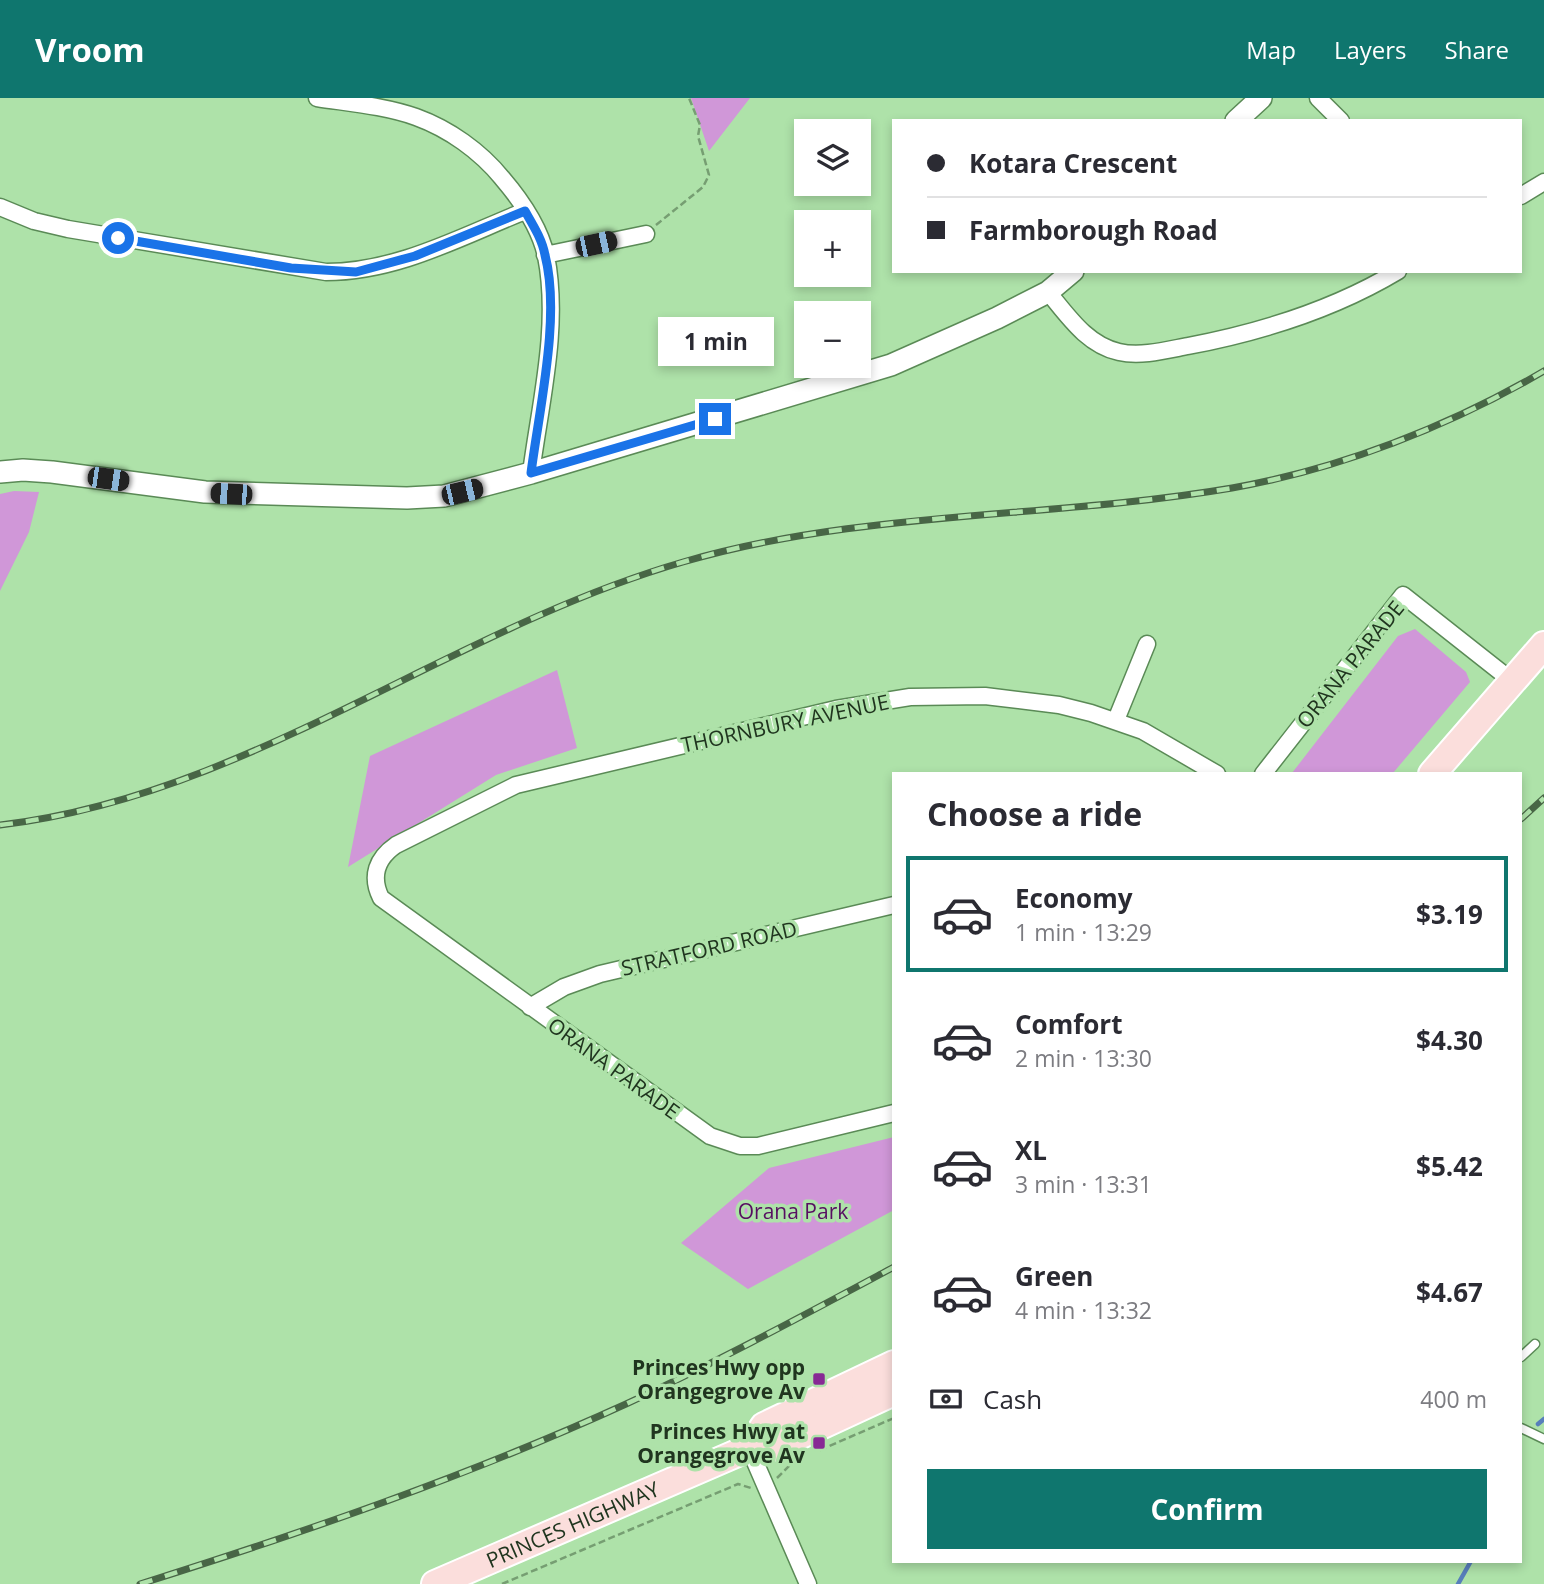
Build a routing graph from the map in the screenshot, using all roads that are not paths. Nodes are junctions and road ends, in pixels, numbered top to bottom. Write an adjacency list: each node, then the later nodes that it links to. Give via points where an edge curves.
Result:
1 (317, 98): 9 (street, via 391,110 436,126 481,154)
2 (1261, 98): 4 (street)
3 (1318, 98): 5 (street)
4 (1238, 119)
5 (1339, 119)
6 (1544, 181): 7 (street)
7 (1522, 195)
8 (0, 207): 9 (street, via 68,229 326,272 388,265)
9 (525, 211): 11 (street)
10 (646, 234): 11 (street)
11 (545, 255): 16 (street, via 548,337)
12 (1071, 273): 14 (street)
13 (1394, 273): 14 (street, via 1295,320 1235,337 1139,354 1120,352 1087,337)
14 (1048, 292): 16 (street, via 891,365)
15 (0, 472): 16 (street, via 52,472 205,492 407,498 444,496)
16 (531, 473)
17 (1147, 644): 20 (street)
18 (1544, 645): 19 (main road)
19 (1511, 681): 22 (street, ORANA PARADE, via 1403,595); 23 (main road)
20 (1116, 719): 21 (street, THORNBURY AVENUE); 24 (street, THORNBURY AVENUE, via 1059,705 985,696 910,697 836,709 516,785 396,845 380,860)
21 (1214, 772)
22 (1265, 772)
23 (1434, 772)
24 (375, 879): 26 (street, ORANA PARADE, via 382,898)
25 (892, 905): 26 (street, STRATFORD ROAD, via 600,974 564,987)
26 (530, 1007): 27 (street, ORANA PARADE, via 697,1129 724,1142 758,1146)
27 (892, 1113)
28 (1535, 1344): 29 (lane)
29 (1522, 1356)
30 (892, 1365): 34 (main road, PRINCES HIGHWAY, via 764,1426)
31 (892, 1393): 34 (main road, PRINCES HIGHWAY, via 773,1448)
32 (1522, 1428): 33 (lane)
33 (1544, 1439)
34 (749, 1448): 35 (main road, PRINCES HIGHWAY); 36 (street)
35 (435, 1584)
36 (808, 1584)

